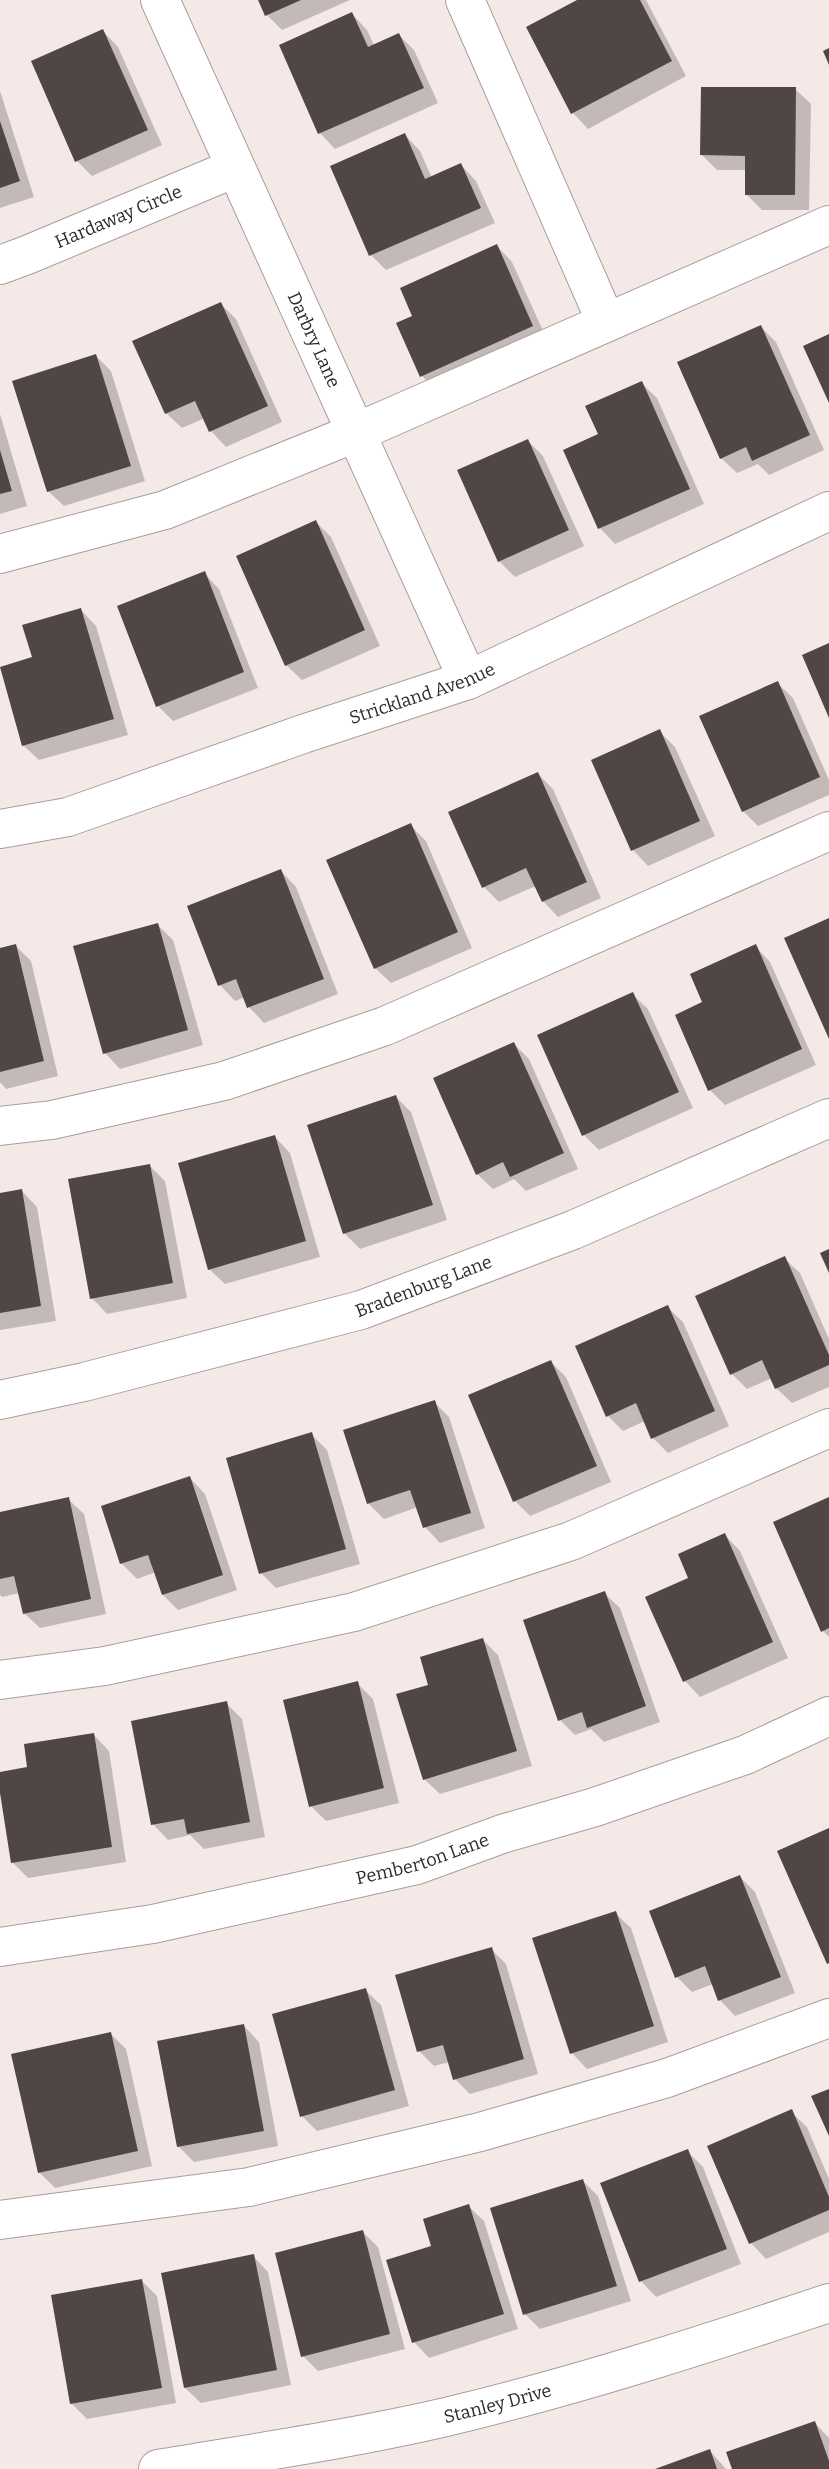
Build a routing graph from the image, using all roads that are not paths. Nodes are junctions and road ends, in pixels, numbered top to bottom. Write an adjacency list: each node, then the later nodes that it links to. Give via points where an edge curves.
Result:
1 (160, 0): 3 (street, Darbry Lane)
2 (464, 0): 6 (street)
3 (234, 168): 5 (street, Hardaway Circle); 7 (street, Darbry Lane)
4 (829, 225): 6 (street)
5 (0, 264)
6 (607, 322): 7 (street)
7 (355, 433): 9 (street, via 165,510); 10 (street, Darbry Lane)
8 (829, 511): 10 (street, Strickland Avenue)
9 (0, 554)
10 (468, 680): 11 (street, Strickland Avenue, via 68,817)
11 (0, 829)
12 (829, 831): 14 (street, via 385,1026 224,1081 52,1120)
13 (829, 1118): 15 (street, Bradenburg Lane, via 573,1230 361,1310)
14 (0, 1126)
15 (0, 1400)
16 (829, 1428): 17 (street, via 571,1541 354,1612 105,1666)
17 (0, 1680)
18 (829, 1716): 19 (street, Pemberton Lane, via 745,1755 417,1865 153,1924)
19 (0, 1947)
20 (829, 2018): 21 (street, via 667,2078 480,2132 249,2187)
21 (0, 2220)
22 (829, 2303): 23 (street, Stanley Drive, via 656,2360 446,2417)
23 (158, 2469)

